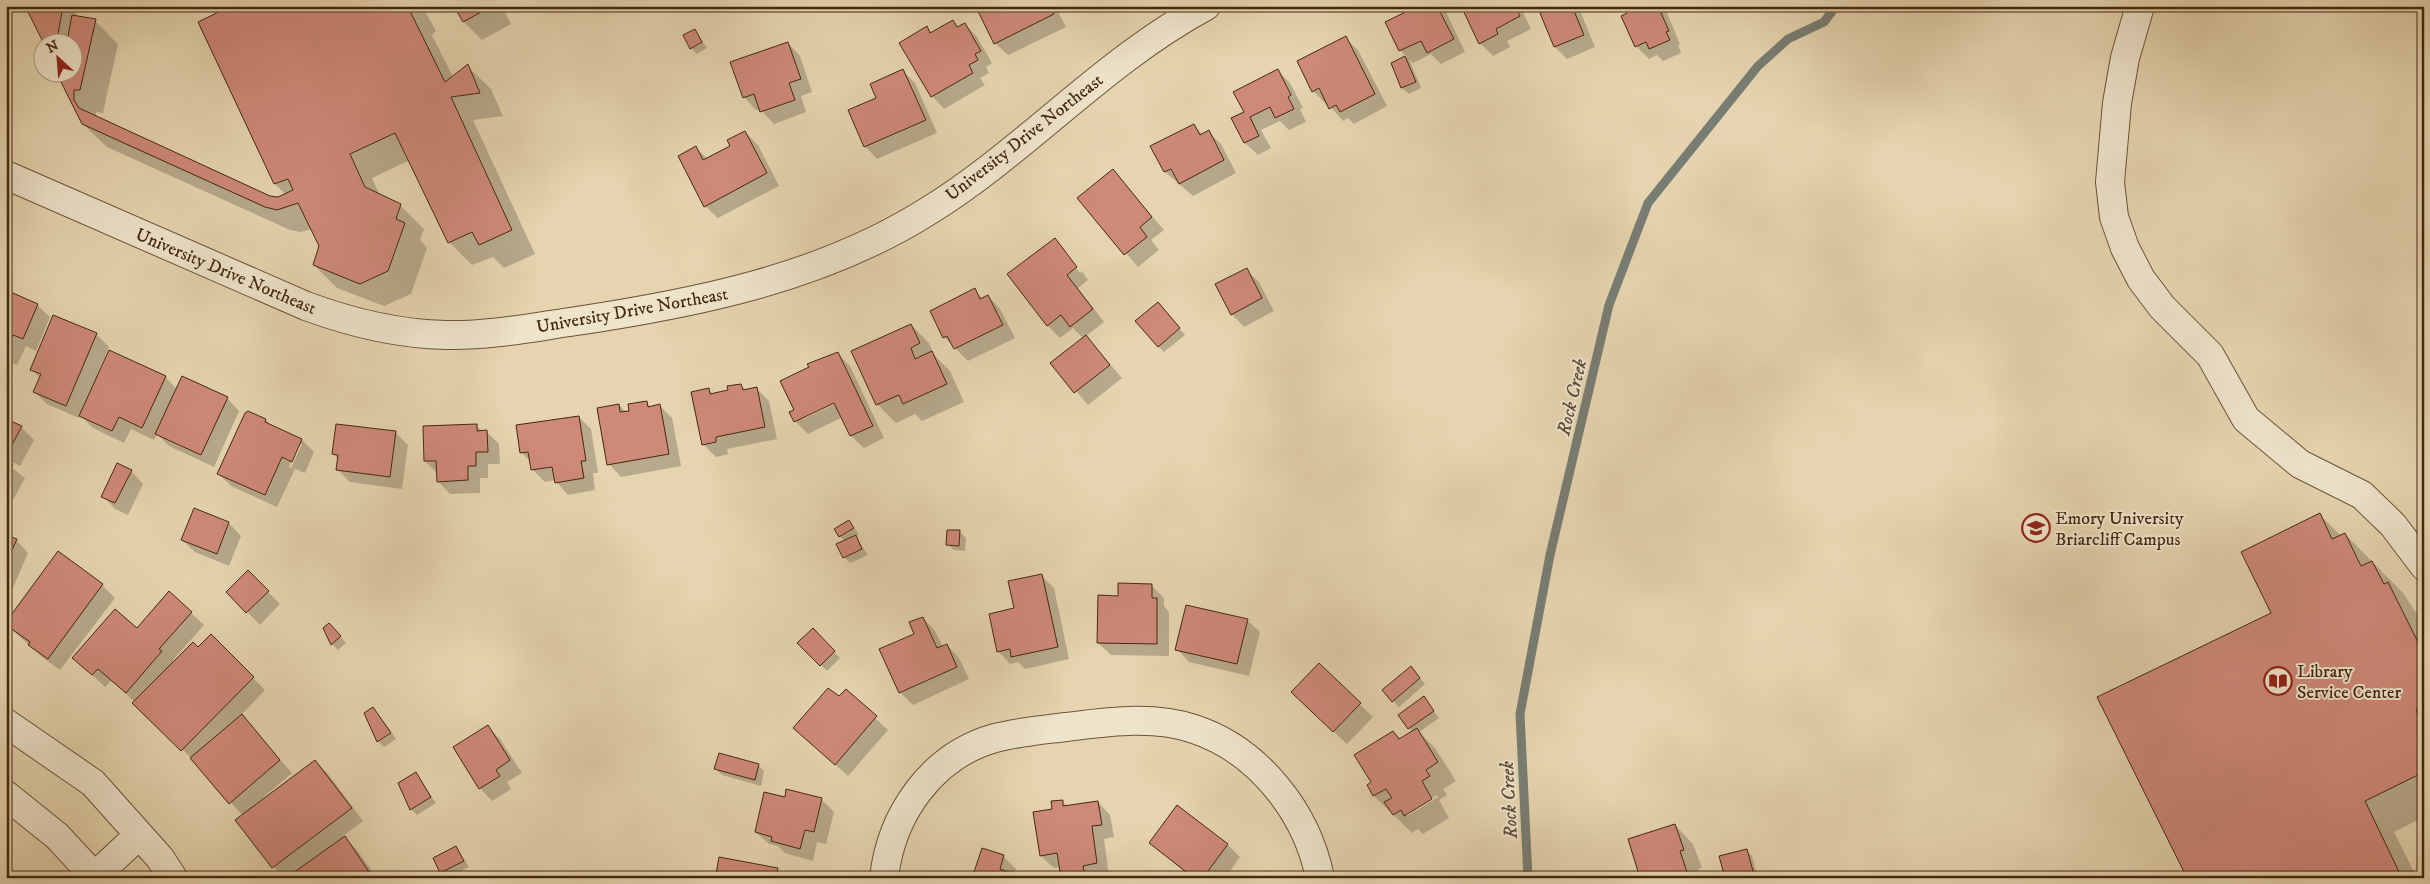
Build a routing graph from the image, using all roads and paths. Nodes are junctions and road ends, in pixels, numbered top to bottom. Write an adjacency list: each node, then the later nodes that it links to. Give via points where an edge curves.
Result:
1 (1206, 6): 3 (street, University Drive Northeast, via 1137,48 997,163 947,198 910,222 844,255 736,291 602,318 492,334 406,332 374,328 339,318)
2 (2140, 6): 4 (street, via 2124,58 2116,103 2110,182 2114,216 2125,248 2162,307 2210,355 2246,419 2300,464 2362,495 2393,525)
3 (6, 174)
4 (2424, 566)
5 (6, 723): 7 (street, via 93,783)
6 (6, 795): 8 (street, via 57,836)
7 (140, 835): 8 (street); 9 (street)
8 (95, 877)
9 (173, 878)
10 (884, 878): 11 (street, via 904,809 918,789 956,757 993,738 1124,721 1193,728 1224,742 1250,760 1284,796 1298,819 1317,860)
11 (1320, 878)

